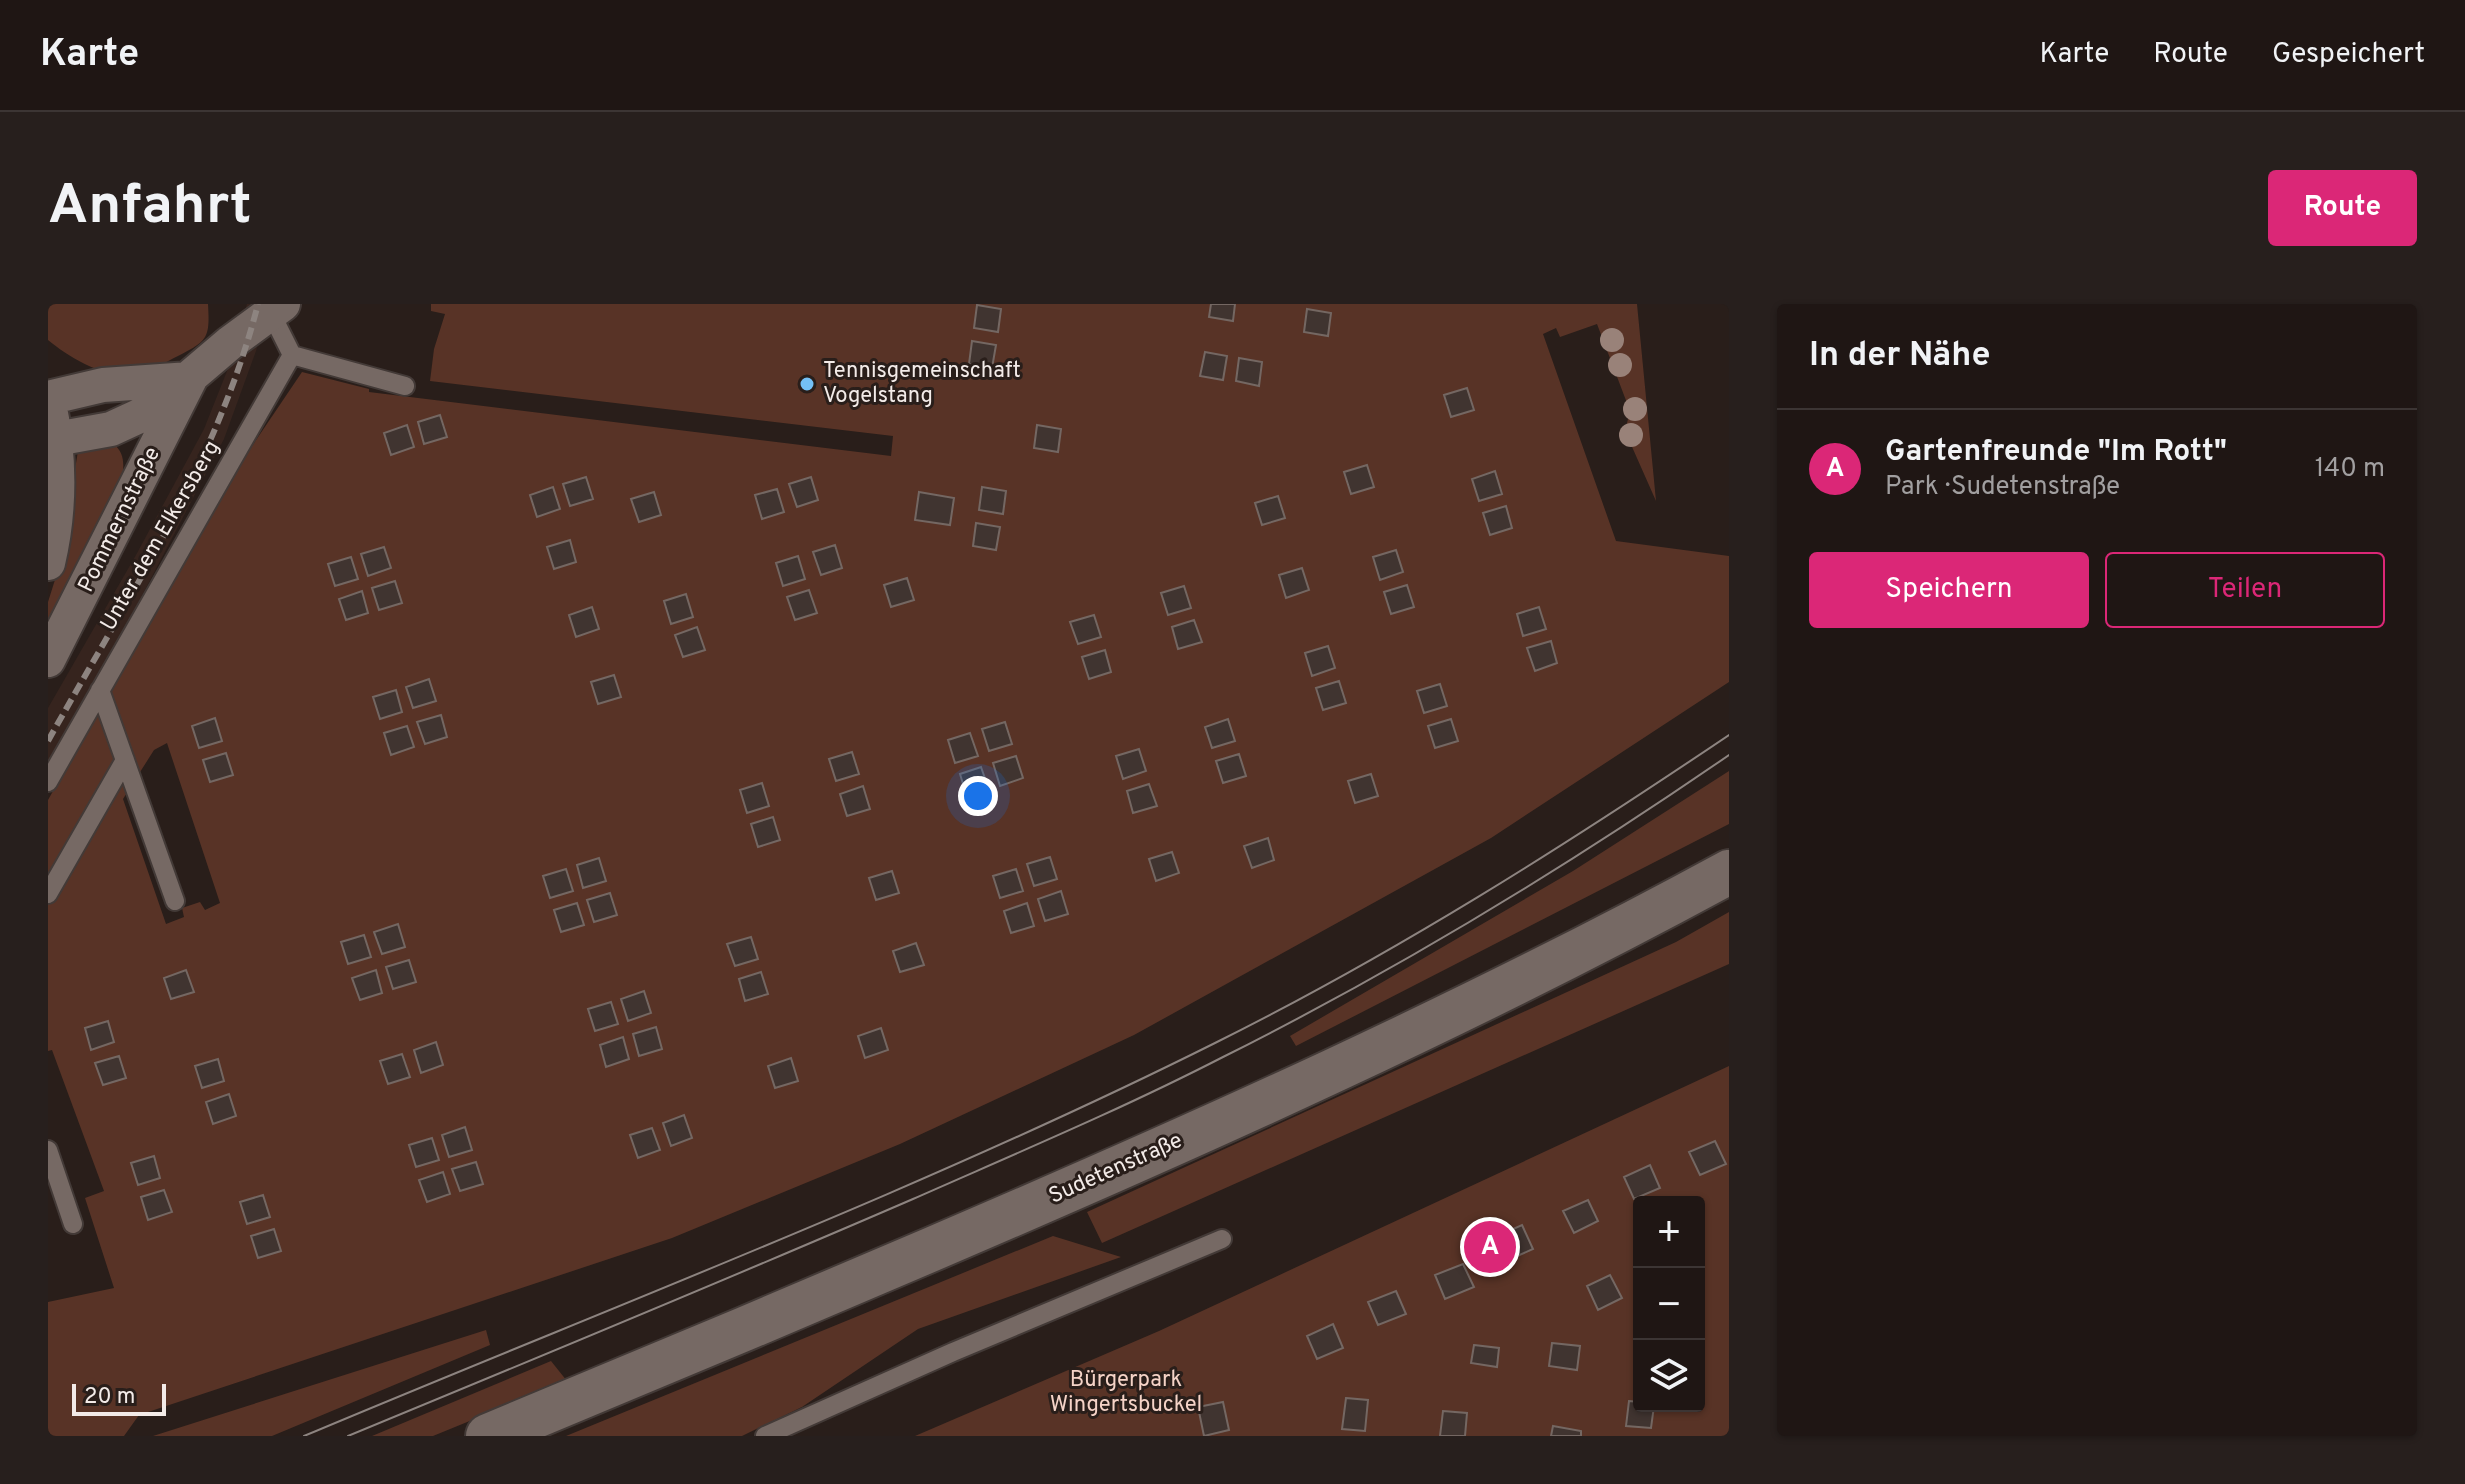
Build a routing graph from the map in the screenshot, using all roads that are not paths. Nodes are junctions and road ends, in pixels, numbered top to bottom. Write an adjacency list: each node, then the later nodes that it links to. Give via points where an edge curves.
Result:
1 (277, 308): 2 (lane); 3 (street)
2 (292, 355): 4 (lane); 9 (lane, Unter dem Elkersberg)
3 (190, 379): 5 (street, via 103,385); 6 (street, via 150,411 111,429); 8 (street, Pommernstraße)
4 (405, 386)
5 (48, 398): 6 (street, Pommernstraße)
6 (56, 439): 7 (street, Pommernstraße, via 55,532)
7 (48, 563)
8 (48, 660)
9 (100, 690): 10 (lane); 11 (lane, Unter dem Elkersberg)
10 (125, 760): 13 (lane); 14 (lane)
11 (48, 782)
12 (1729, 872): 18 (main road, Sudetenstraße, via 1486,998 1219,1123)
13 (48, 894)
14 (175, 901)
15 (48, 1150): 16 (lane)
16 (73, 1224)
17 (1222, 1239): 19 (lane)
18 (488, 1436)
19 (765, 1436)

